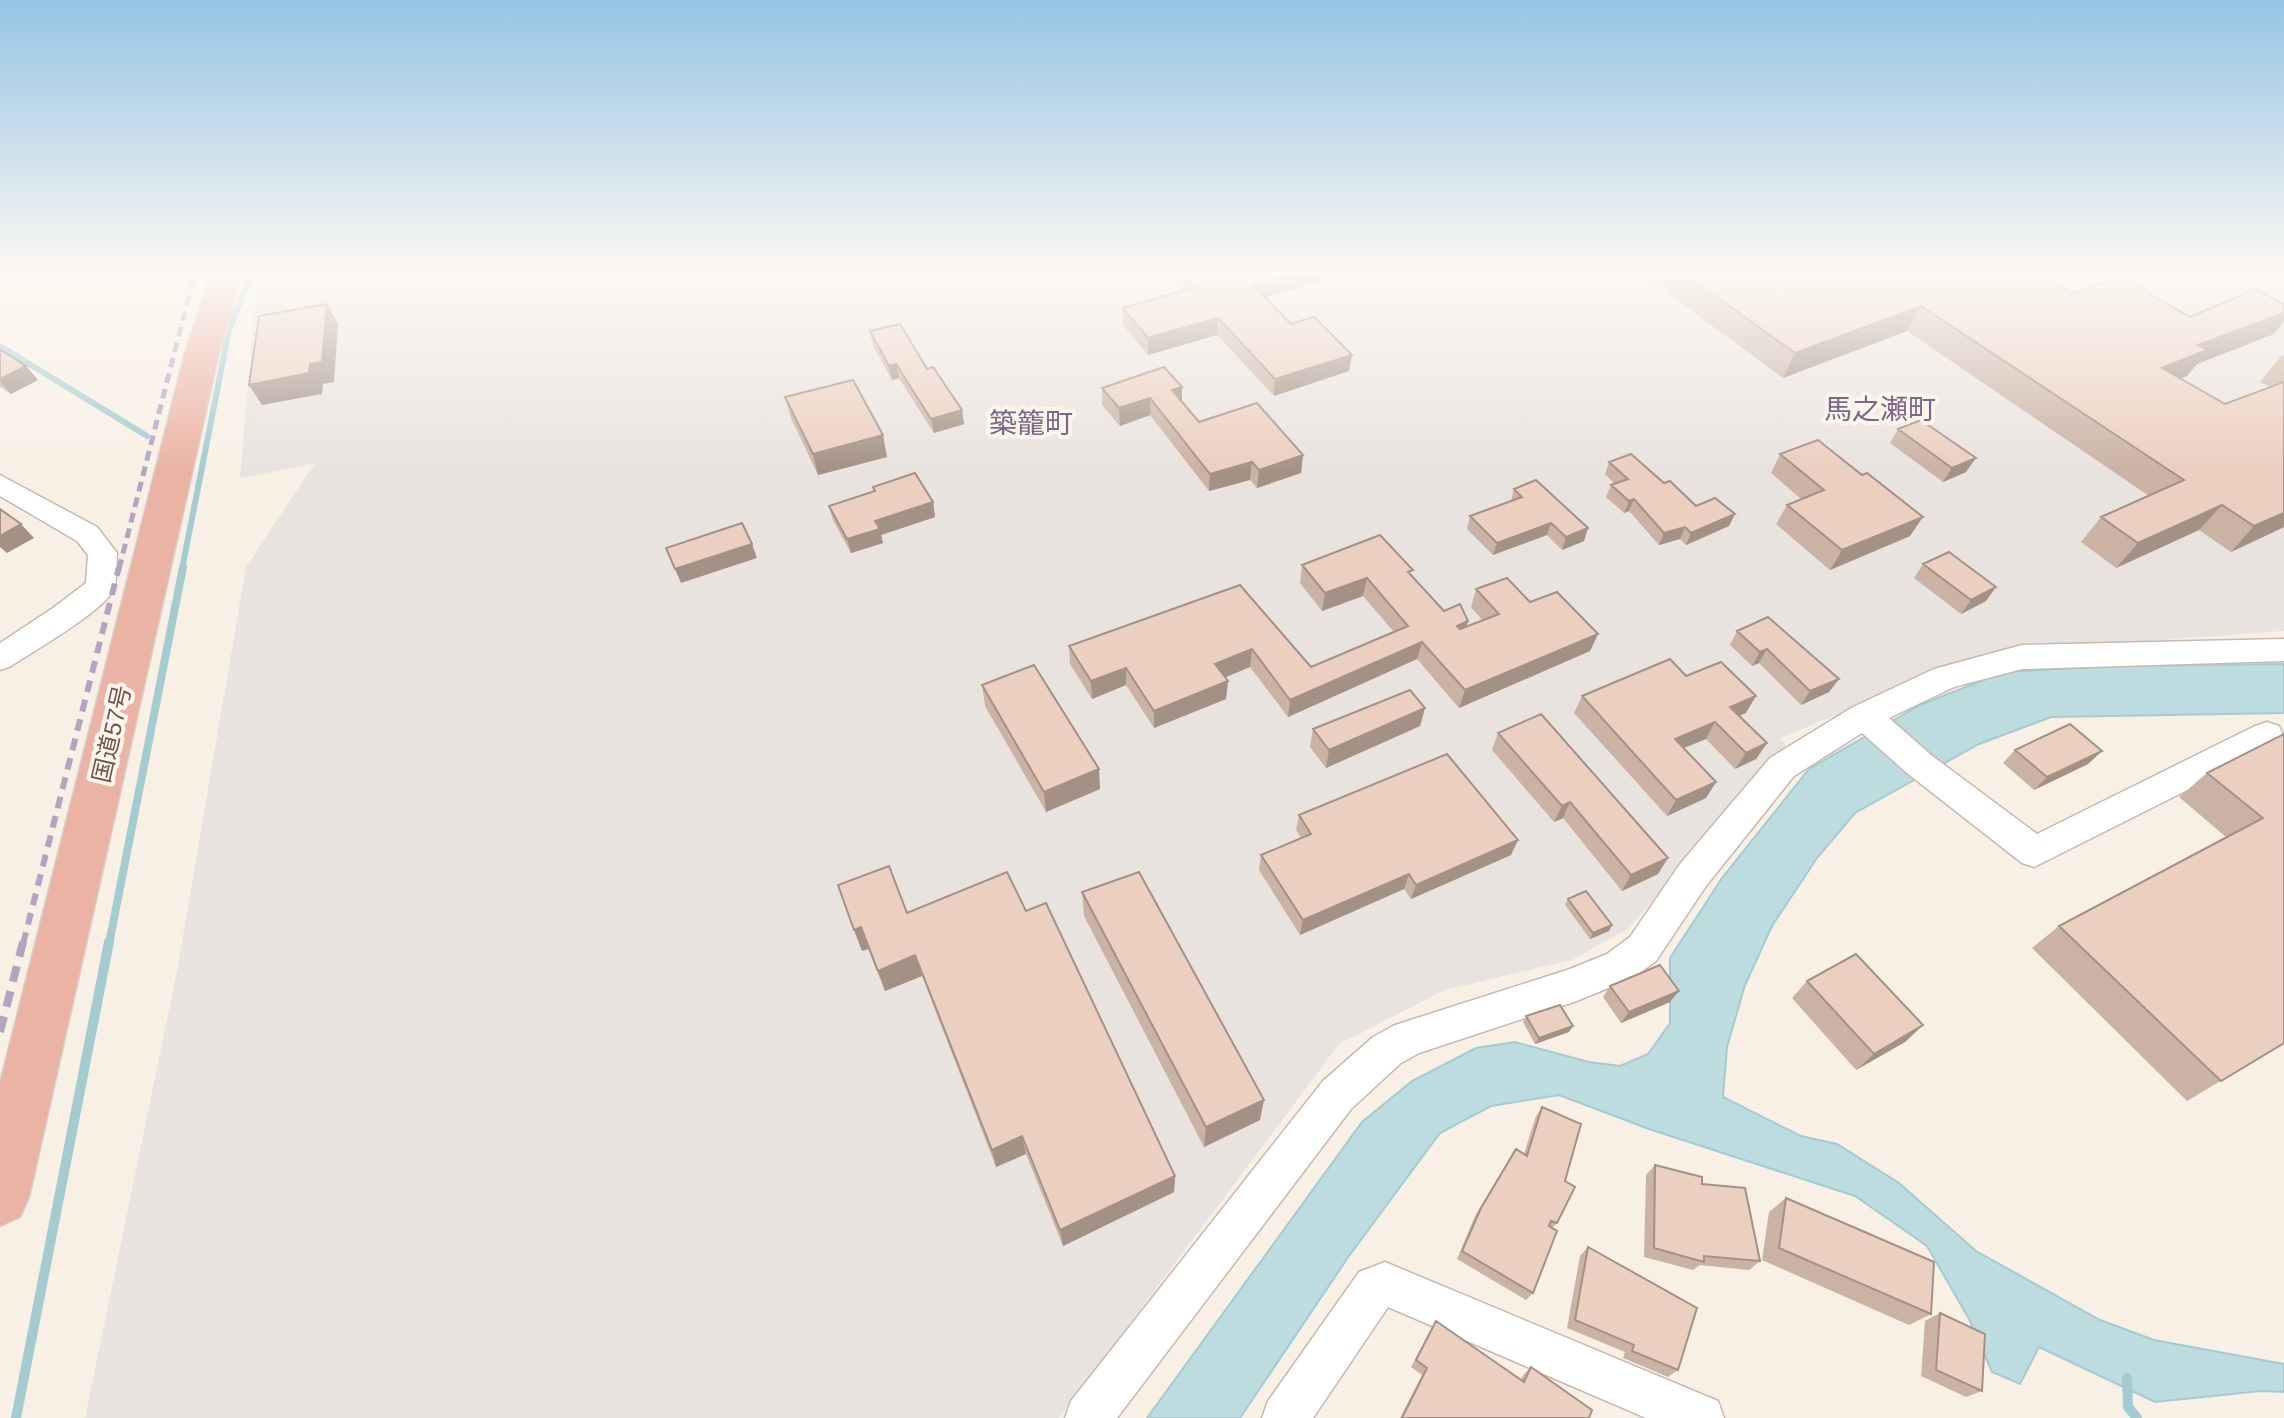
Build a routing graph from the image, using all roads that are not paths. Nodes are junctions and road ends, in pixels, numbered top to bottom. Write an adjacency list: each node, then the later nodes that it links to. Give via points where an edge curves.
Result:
1 (207, 338): 7 (highway, 国道57号)
2 (0, 484): 4 (street, via 87,534 103,553 100,587)
3 (2284, 650): 5 (street, via 2022,657 1945,677)
4 (0, 658)
5 (1869, 720): 6 (street, via 2034,852); 8 (street, via 1782,767 1693,875 1643,949 1620,966 1409,1038 1377,1059 1337,1095)
6 (2267, 735)
7 (0, 1197)
8 (1088, 1418)
9 (1285, 1418): 10 (street, via 1375,1288 1385,1284)
10 (1701, 1418)

